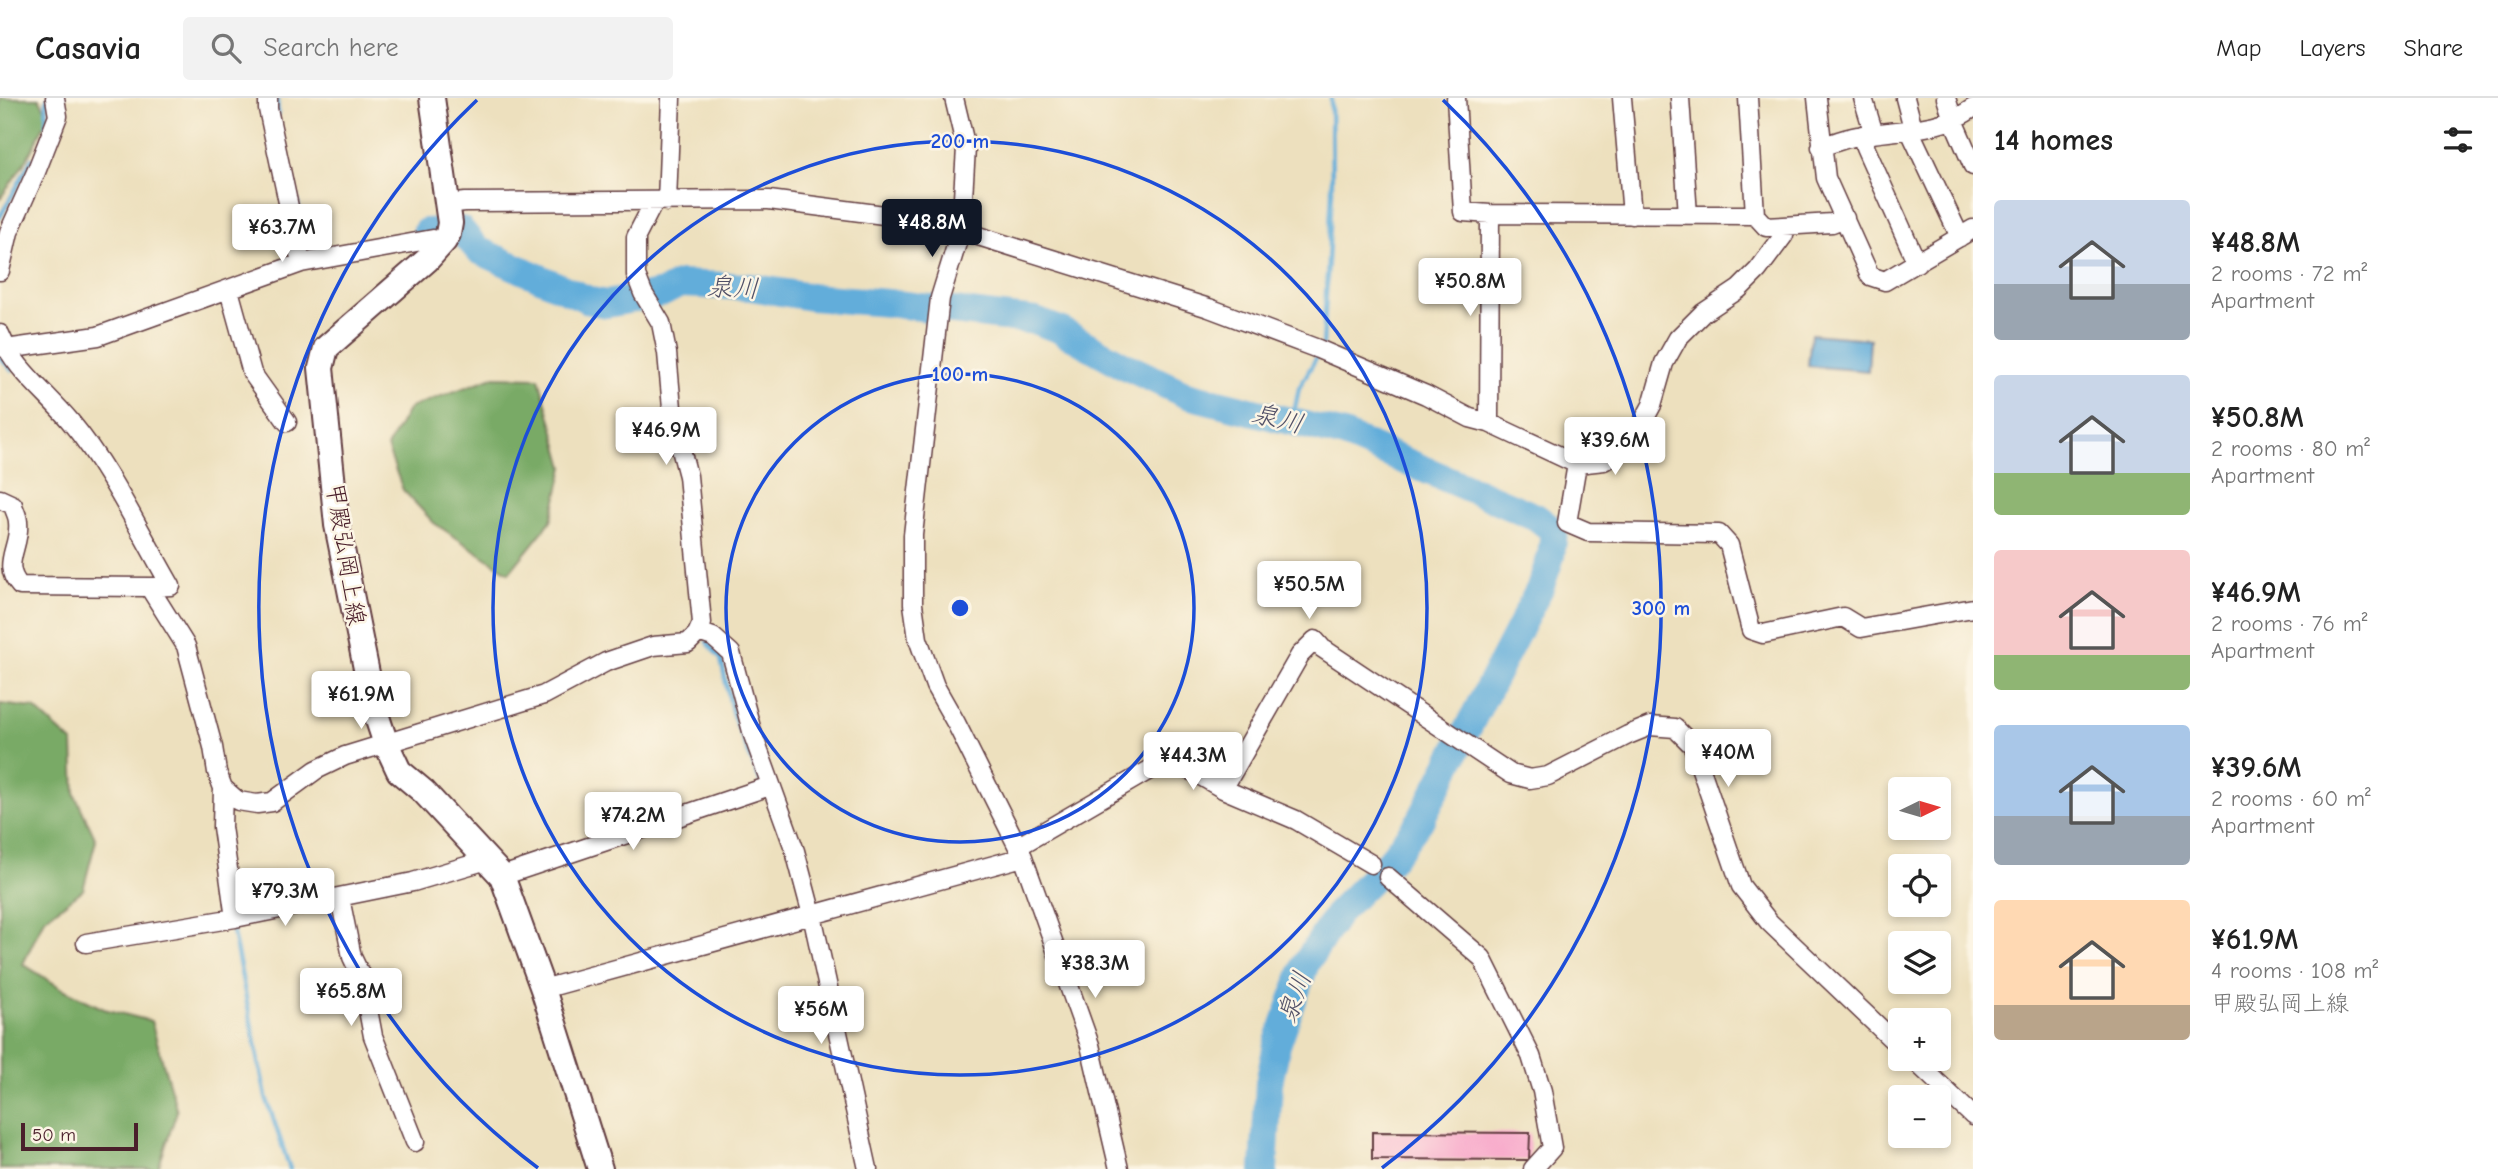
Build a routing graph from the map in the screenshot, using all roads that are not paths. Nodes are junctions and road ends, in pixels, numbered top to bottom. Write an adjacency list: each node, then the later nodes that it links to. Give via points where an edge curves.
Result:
1 (55, 98): 32 (street, via 58,116 9,232)
2 (268, 98): 30 (street)
3 (432, 98): 26 (main road)
4 (671, 98): 20 (street)
5 (954, 98): 28 (street, via 966,148)
6 (1456, 98): 21 (street, via 1463,212)
7 (1622, 98): 22 (street)
8 (1680, 98): 23 (street)
9 (1748, 98): 24 (street)
10 (1817, 98): 18 (street)
11 (1863, 98): 17 (street)
12 (1905, 98): 16 (street)
13 (1946, 98): 15 (street)
14 (1973, 108): 15 (street)
15 (1953, 120): 16 (street); 19 (street)
16 (1911, 129): 17 (street); 29 (street)
17 (1868, 135): 18 (street); 31 (street, via 1865,147)
18 (1821, 147): 25 (street, via 1826,178)
19 (1973, 166)
20 (661, 202): 26 (street, via 465,202); 28 (street, via 769,200 930,221); 41 (street, via 636,237 636,275 661,323 673,419 688,476 702,623)
21 (1490, 214): 22 (street); 36 (street)
22 (1632, 215): 23 (street)
23 (1688, 215): 24 (street)
24 (1755, 215): 27 (street, via 1766,227)
25 (1845, 218): 27 (street); 31 (street, via 1870,276 1885,281)
26 (447, 226): 30 (street, via 433,239); 42 (main road, 甲殿弘岡上線, via 427,260 326,348 321,368 337,525)
27 (1784, 226): 37 (street, via 1784,235 1758,271 1678,338 1633,440 1604,461)
28 (961, 230): 36 (street, via 1209,308 1321,350); 46 (street, via 939,307 913,535 915,616 935,686)
29 (1966, 233): 31 (street)
30 (301, 263): 33 (street)
31 (1917, 263)
32 (0, 271)
33 (229, 290): 34 (street, via 98,336); 35 (street, via 252,373)
34 (3, 342): 39 (street, via 71,422 105,471 171,586)
35 (287, 422)
36 (1489, 423): 37 (street)
37 (1577, 464): 40 (street, via 1566,523 1588,532 1719,534 1729,545 1751,630 1763,634 1843,617 1861,628)
38 (0, 499): 39 (street, via 13,505 19,523 8,566 11,578 20,586)
39 (156, 587): 43 (street, via 186,646)
40 (1973, 608)
41 (696, 635): 42 (street, via 688,643 653,646 606,663 544,695); 44 (street, via 713,637 731,653)
42 (384, 738): 43 (street, via 316,770 272,802 238,801); 48 (main road, 甲殿弘岡上線, via 399,771)
43 (223, 788): 52 (street)
44 (762, 789): 48 (street); 51 (street, via 795,851)
45 (1223, 789): 46 (street, via 1170,758); 47 (street, via 1296,820); 55 (street, via 1300,655 1315,640 1511,774 1530,779 1548,776 1650,726 1675,728 1693,746 1741,886 1769,922)
46 (1021, 851): 51 (street); 61 (street, via 1090,1045)
47 (1371, 864)
48 (494, 868): 50 (street); 54 (main road, 甲殿弘岡上線)
49 (1388, 877): 62 (street, via 1482,958 1506,1004 1535,1067 1552,1148)
50 (340, 898): 52 (street); 58 (street, via 375,1045)
51 (805, 916): 54 (street); 60 (street)
52 (229, 919): 53 (street)
53 (86, 943)
54 (543, 989): 59 (main road, 甲殿弘岡上線)
55 (1888, 1036)
56 (1926, 1071): 57 (street)
57 (1973, 1116)
58 (415, 1142)
59 (600, 1169)
60 (868, 1169)
61 (1119, 1169)
62 (1533, 1169)

